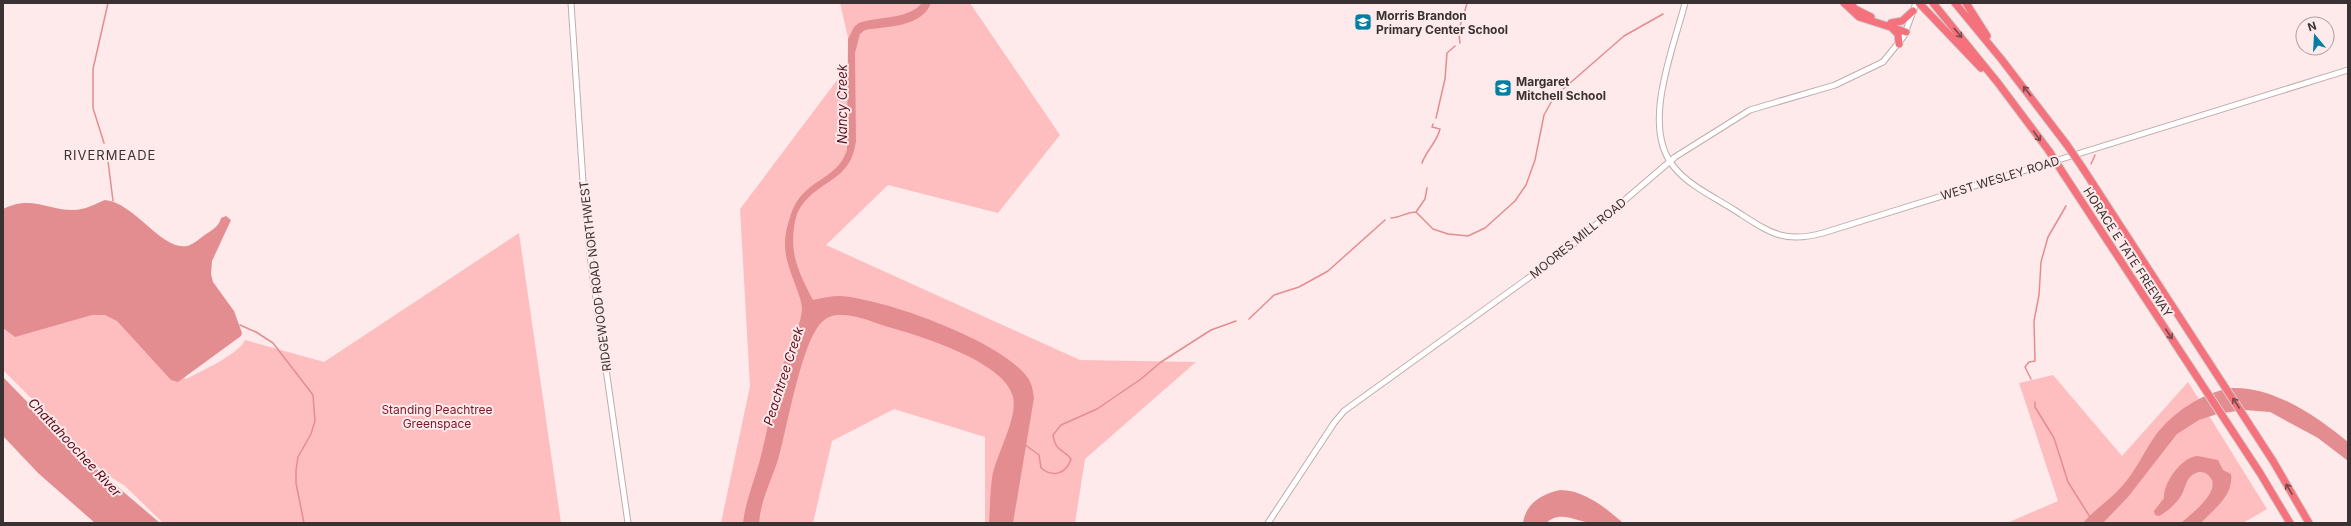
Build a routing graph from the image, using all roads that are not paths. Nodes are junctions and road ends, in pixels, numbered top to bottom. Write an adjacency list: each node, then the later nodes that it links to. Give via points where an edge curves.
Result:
1 (571, 3): 18 (street, RIDGEWOOD ROAD NORTHWEST, via 591,264)
2 (1685, 3): 17 (street, via 1659,108 1662,138)
3 (1844, 3): 11 (highway, via 1859,17)
4 (1850, 3): 11 (highway, via 1864,14)
5 (1916, 3): 10 (street, MOORES MILL ROAD)
6 (1919, 3): 16 (highway)
7 (1933, 3): 16 (highway, HORACE E TATE FREEWAY, one-way to 16)
8 (1955, 3): 14 (highway, HORACE E TATE FREEWAY)
9 (1966, 3): 14 (highway)
10 (1913, 11): 11 (highway, via 1903,21); 12 (street, MOORES MILL ROAD)
11 (1888, 24): 12 (highway); 13 (highway, via 1898,34)
12 (1907, 30): 13 (street, MOORES MILL ROAD)
13 (1899, 44): 17 (street, MOORES MILL ROAD, via 1890,56 1876,67 1834,85 1750,110)
14 (2002, 60): 21 (highway, HORACE E TATE FREEWAY, one-way to 14, bridge, via 2256,434 2082,167)
15 (2348, 70): 17 (street, WEST WESLEY ROAD, via 1810,237 1794,239 1772,233 1691,182)
16 (1998, 83): 20 (highway, HORACE E TATE FREEWAY, one-way to 20, bridge, via 2049,151)
17 (1669, 161): 19 (street, MOORES MILL ROAD, via 1562,253 1344,411)
18 (628, 523)
19 (1268, 523)
20 (2290, 523)
21 (2309, 523)

